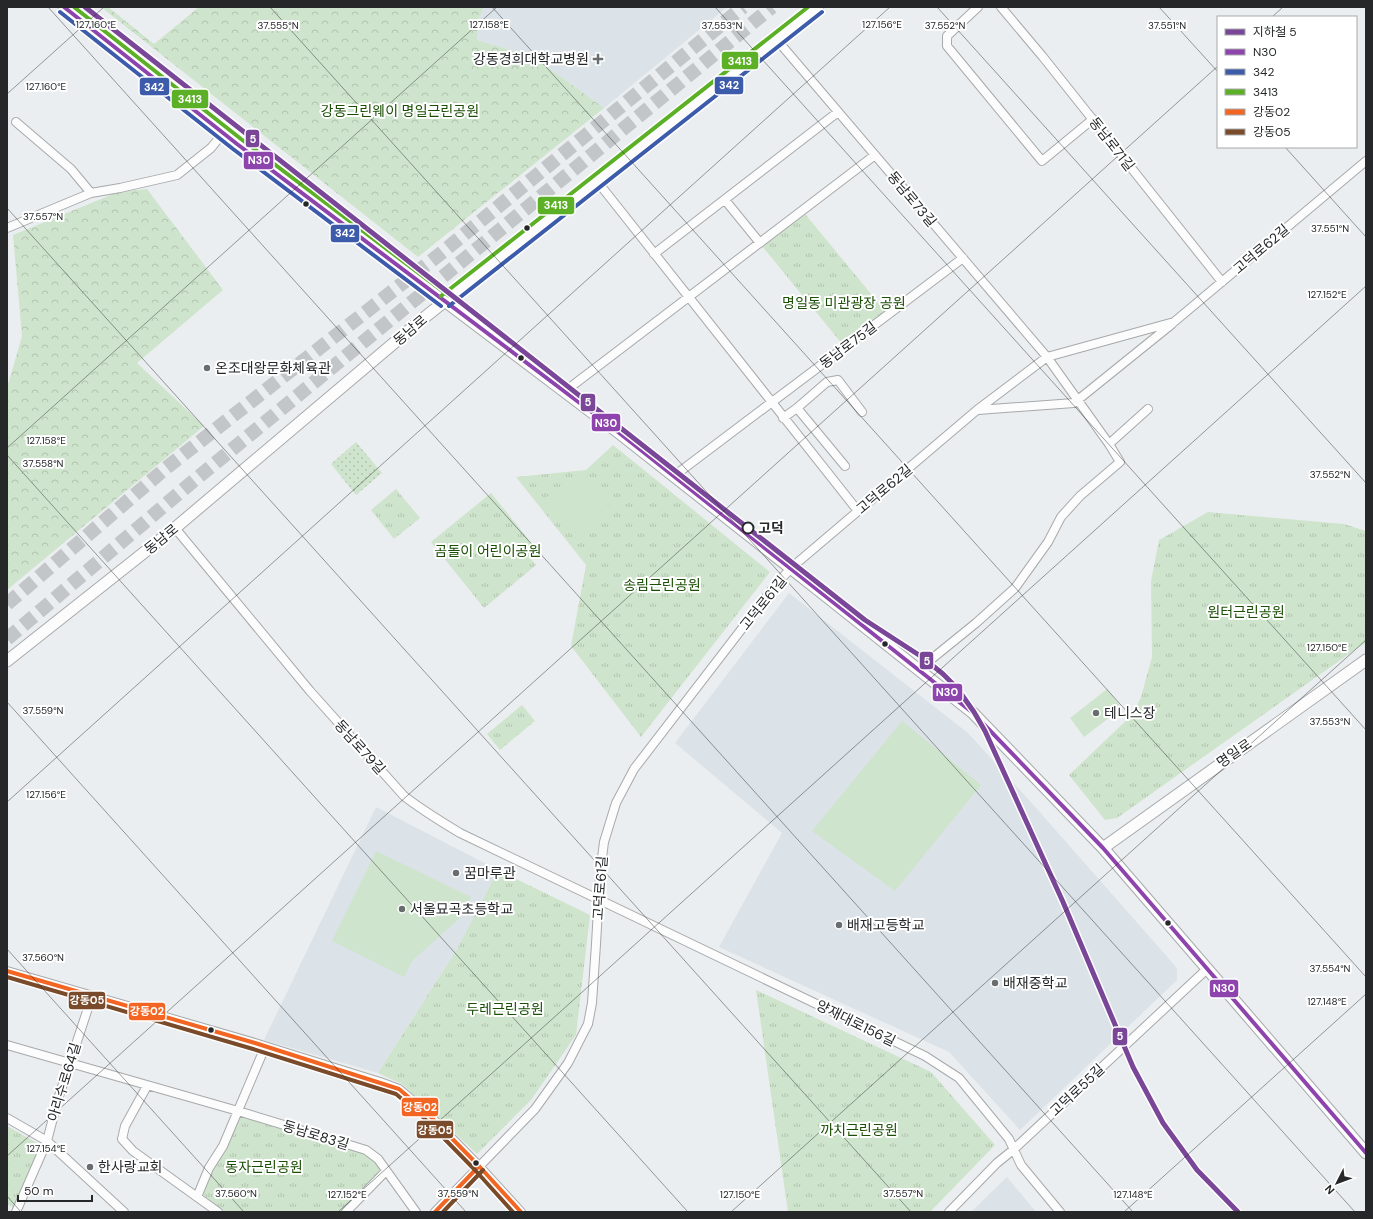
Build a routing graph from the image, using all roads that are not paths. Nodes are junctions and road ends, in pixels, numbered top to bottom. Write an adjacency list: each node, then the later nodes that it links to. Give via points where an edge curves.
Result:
1 (64, 7): 9 (main road)
2 (818, 7): 5 (main road, 동남로)
3 (978, 7): 7 (street, via 947,36 946,46 1042,161)
4 (1001, 7): 7 (street, 동남로71길)
5 (777, 40): 6 (street, 동남로73길); 12 (main road, 동남로)
6 (838, 112): 10 (street, 동남로73길); 14 (street)
7 (1093, 119): 19 (street, 동남로71길)
8 (16, 122): 13 (street, via 71,168)
9 (223, 133): 13 (street, via 211,148 177,175); 21 (main road)
10 (875, 156): 16 (street); 18 (street, 동남로73길)
11 (1366, 161): 19 (street, 고덕로62길)
12 (597, 181): 17 (street); 21 (main road, 동남로)
13 (91, 193): 15 (street)
14 (725, 200): 16 (street); 17 (street)
15 (7, 228)
16 (760, 242): 20 (street)
17 (654, 254): 20 (street)
18 (962, 258): 23 (street, 동남로73길); 26 (street, 동남로75길)
19 (1222, 282): 22 (street, 고덕로62길)
20 (688, 297): 24 (street); 26 (street)
21 (445, 301): 24 (main road); 36 (main road, 동남로)
22 (1174, 322): 23 (street, 고덕로62길); 25 (street, 고덕로62길)
23 (1047, 357): 25 (street, 동남로73길); 29 (street, 고덕로62길)
24 (564, 392): 34 (main road)
25 (1078, 400): 29 (street, 고덕로62길, via 1074,403); 32 (street, 동남로73길)
26 (772, 403): 31 (street); 34 (street, 동남로75길)
27 (797, 408): 30 (street, via 827,382 838,380); 31 (street); 33 (street)
28 (1148, 409): 32 (street)
29 (977, 410): 35 (street, 고덕로62길)
30 (862, 412)
31 (784, 418): 35 (street)
32 (1110, 444): 40 (street, 동남로73길, via 1120,462 1061,516 1048,542 1015,588)
33 (844, 466)
34 (674, 476): 37 (main road)
35 (858, 511): 37 (street, 고덕로62길)
36 (175, 528): 39 (main road, 동남로); 42 (street, 동남로79길, via 310,691 404,796 460,833)
37 (791, 568): 40 (main road); 42 (street, 고덕로61길, via 634,769 616,803 604,842)
38 (1366, 660): 41 (main road, 명일로)
39 (7, 661)
40 (918, 670): 41 (main road, via 973,713)
41 (1103, 848): 43 (main road)
42 (598, 899): 53 (street, 양재대로156길, via 925,1056 959,1078 1009,1139); 55 (street, 고덕로61길, via 592,1003 588,1024 568,1064 535,1109)
43 (1207, 969): 53 (street, 고덕로55길); 54 (main road)
44 (7, 972): 45 (street)
45 (92, 996): 47 (street); 48 (street, 아리수로64길)
46 (7, 1045): 48 (street, 동남로83길)
47 (265, 1047): 50 (street); 55 (street, via 399,1090 426,1112)
48 (70, 1062): 49 (street, 동남로83길); 52 (street, 아리수로64길)
49 (147, 1086): 50 (street, 동남로83길); 57 (street, via 125,1126 122,1139)
50 (238, 1111): 56 (street, 동남로83길, via 366,1150); 57 (street)
51 (7, 1118): 52 (street)
52 (47, 1141): 58 (street, 아리수로64길); 59 (street)
53 (1013, 1150): 65 (street, 고덕로55길); 66 (street, 양재대로156길, via 1021,1165)
54 (1366, 1153)
55 (479, 1166): 63 (street, 고덕로61길); 64 (street)
56 (386, 1171): 61 (street); 62 (street, 동남로83길)
57 (197, 1197): 60 (street)
58 (17, 1212)
59 (124, 1212)
60 (218, 1212)
61 (346, 1212)
62 (416, 1212)
63 (435, 1212)
64 (521, 1212)
65 (949, 1212)
66 (1060, 1212)

